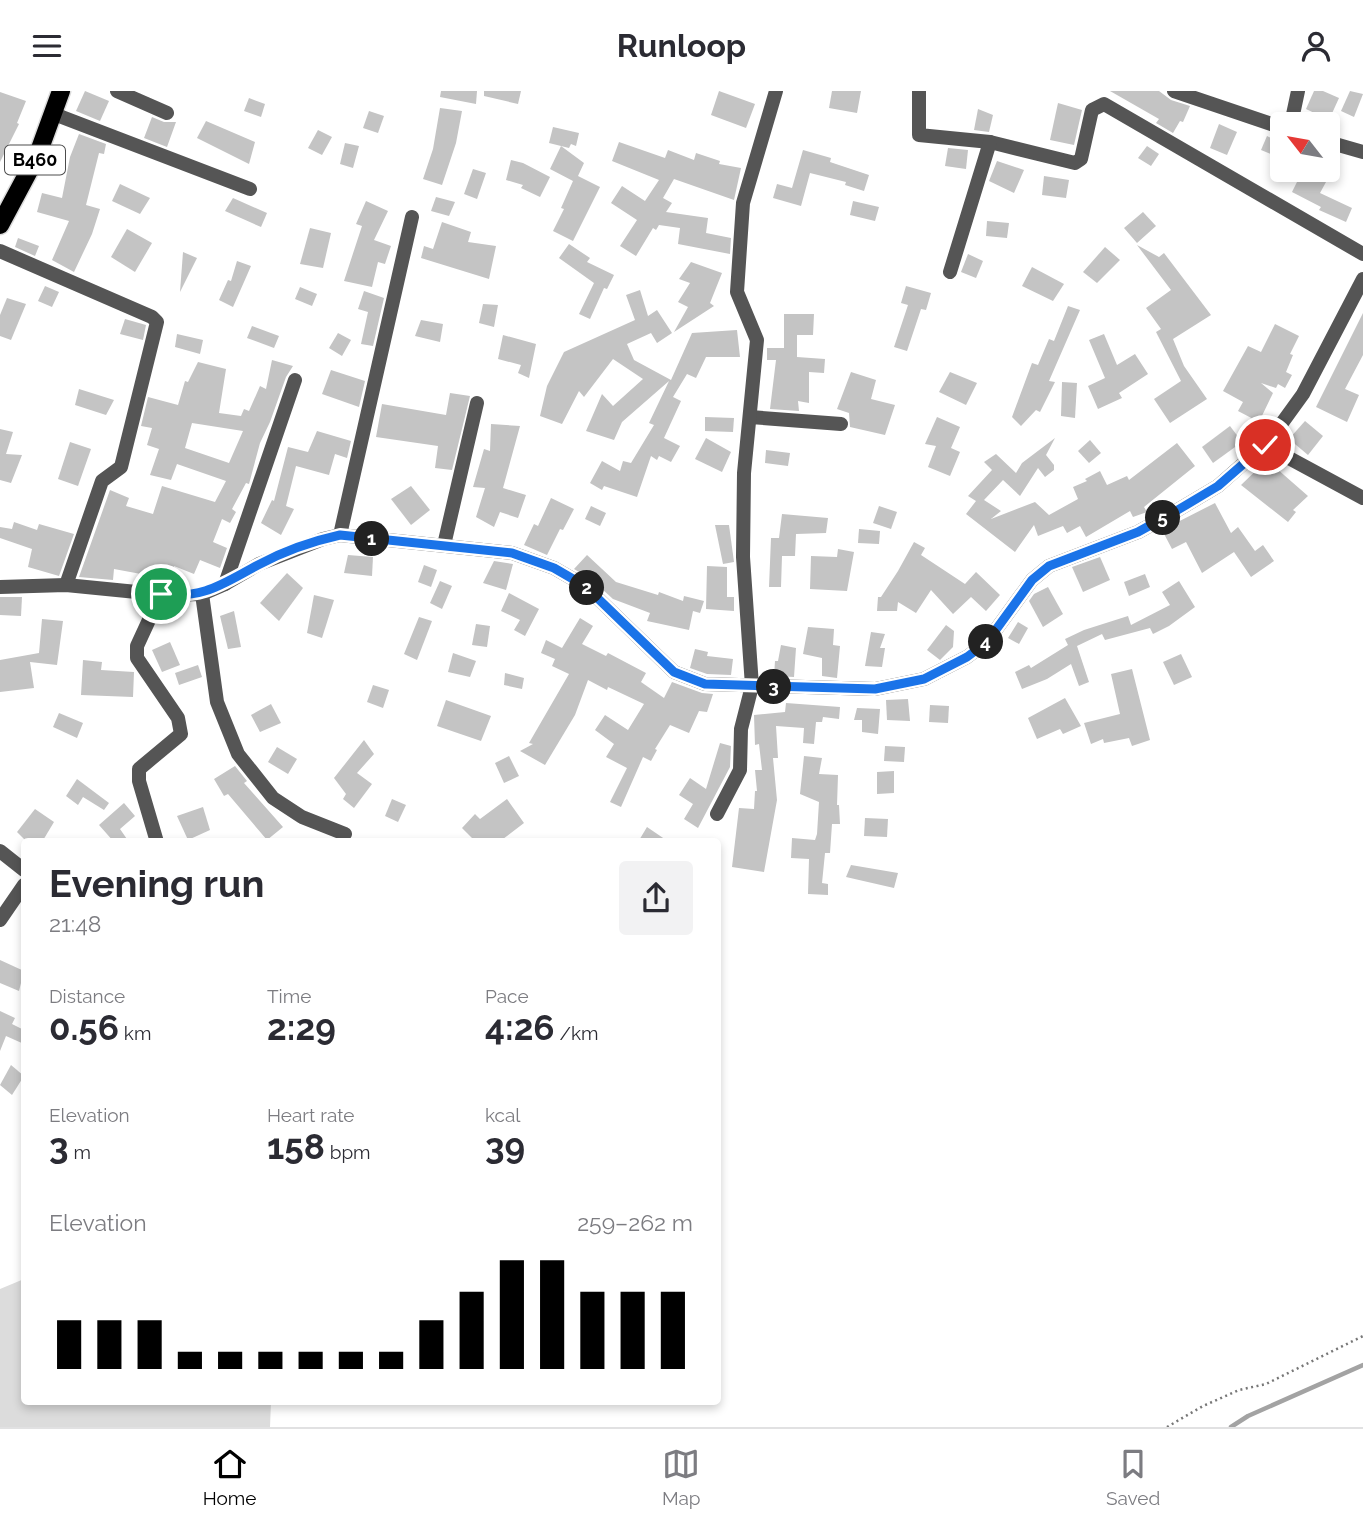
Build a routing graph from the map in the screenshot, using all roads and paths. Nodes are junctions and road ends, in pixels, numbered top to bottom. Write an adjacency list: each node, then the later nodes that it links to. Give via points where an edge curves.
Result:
1 (61, 91): 9 (main road, B460)
2 (117, 91): 8 (street)
3 (776, 91): 23 (street, via 743,203 737,292 757,340)
4 (919, 91): 11 (street, via 919,135)
5 (1174, 91): 10 (street)
6 (1298, 91): 7 (street)
7 (1294, 112)
8 (167, 113)
9 (54, 114): 14 (street); 16 (main road, B460)
10 (1270, 124)
11 (990, 142): 18 (street, via 1075,163 1081,159 1092,110 1104,104); 19 (street)
12 (1340, 145): 13 (street)
13 (1363, 152)
14 (250, 189)
15 (412, 217): 27 (street)
16 (0, 225)
17 (0, 251): 29 (street, via 157,322 121,467 102,481)
18 (1363, 254)
19 (950, 272)
20 (1363, 279): 25 (street, via 1303,394)
21 (296, 380): 30 (street)
22 (477, 403): 28 (street)
23 (750, 417): 24 (street); 34 (street, via 743,557)
24 (841, 424)
25 (1265, 445): 26 (street); 34 (street, via 1218,486 1176,511 1138,532 1049,566 1032,580 987,642 924,679 875,689)
26 (1363, 498)
27 (340, 535): 28 (street); 30 (street, via 259,564)
28 (444, 545): 34 (street, via 512,553 554,568 585,586 674,672 705,684)
29 (66, 585): 31 (street); 32 (street)
30 (225, 585): 33 (street)
31 (0, 587)
32 (161, 594): 33 (street); 37 (street, via 136,646 137,658 178,718 181,734 139,769)
33 (202, 594): 36 (street, via 217,702 239,754 273,798 302,817)
34 (752, 686): 35 (street, via 741,729 740,770)
35 (717, 814)
36 (345, 834)
37 (156, 838)
38 (0, 851): 39 (street)
39 (21, 868)
40 (21, 889): 41 (street)
41 (0, 919)
42 (1363, 1336): 43 (path, via 1266,1384 1203,1406)
43 (1167, 1427)

